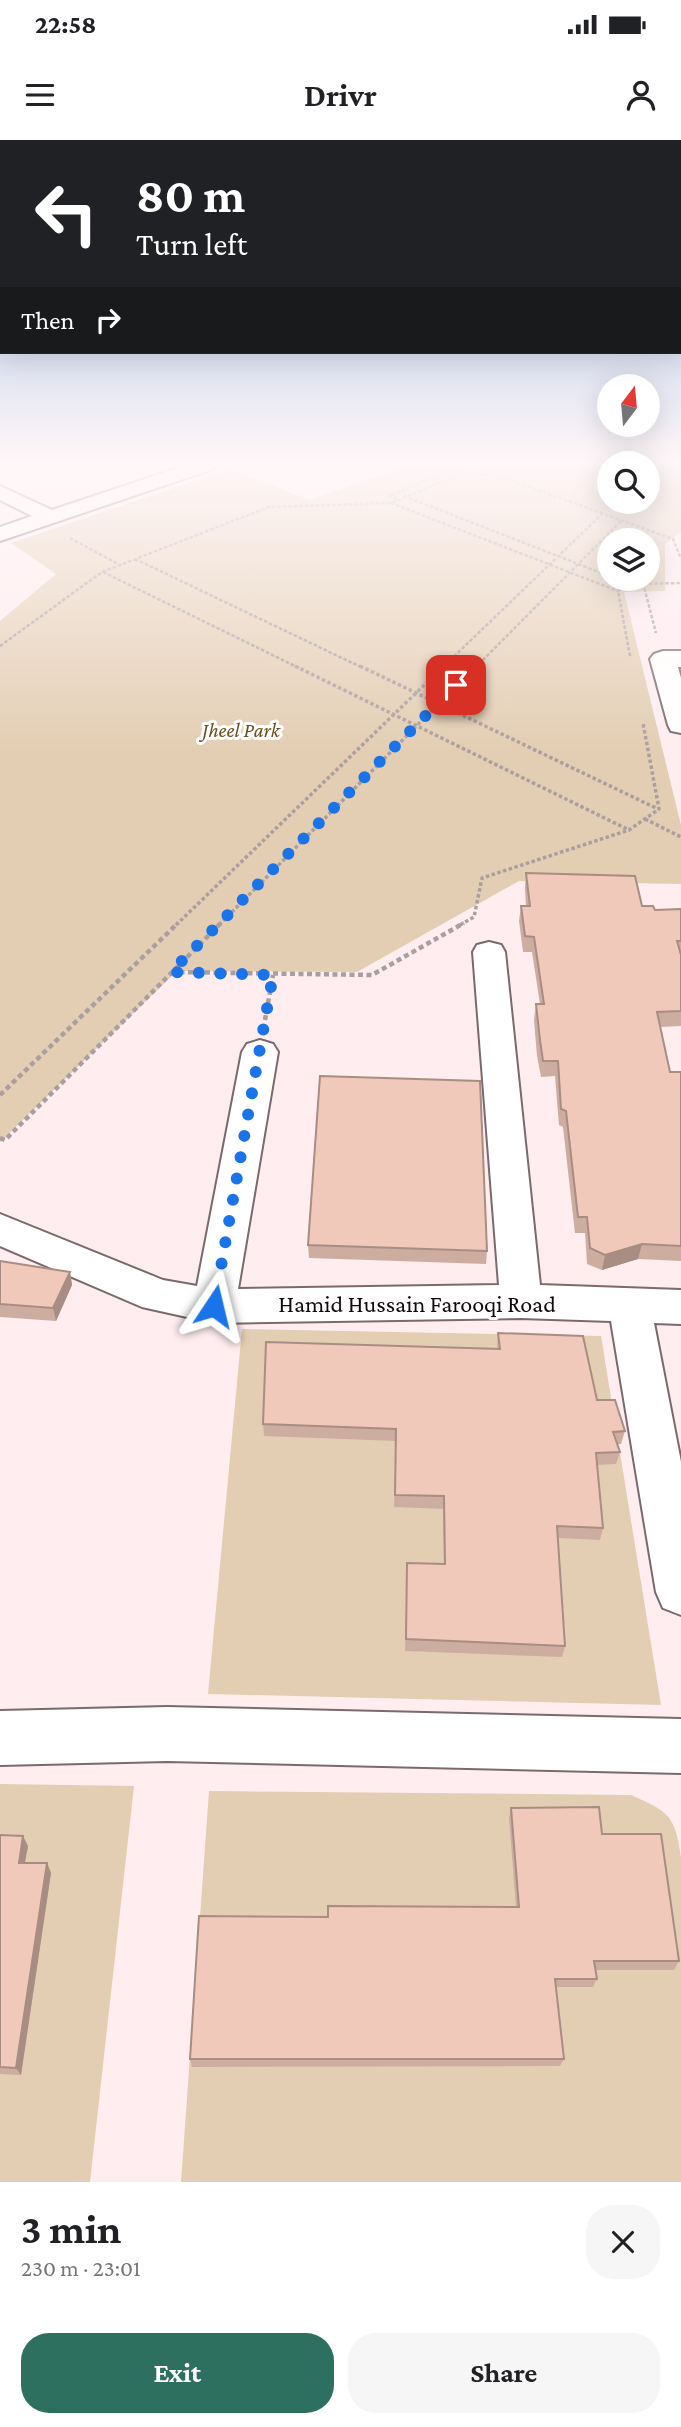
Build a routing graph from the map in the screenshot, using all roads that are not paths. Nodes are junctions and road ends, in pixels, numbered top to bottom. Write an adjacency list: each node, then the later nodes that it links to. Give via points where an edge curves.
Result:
1 (672, 659): 2 (street)
2 (681, 725)
3 (489, 952): 6 (street)
4 (260, 1052): 7 (street)
5 (0, 1229): 7 (street, Hamid Hussain Farooqi Road, via 157,1294)
6 (521, 1301): 7 (street, Hamid Hussain Farooqi Road); 8 (street, Hamid Hussain Farooqi Road)
7 (214, 1306)
8 (630, 1306): 9 (street, Hamid Hussain Farooqi Road); 10 (street)
9 (681, 1307)
10 (681, 1592)
11 (0, 1738): 12 (street, via 167,1734)
12 (681, 1746)

